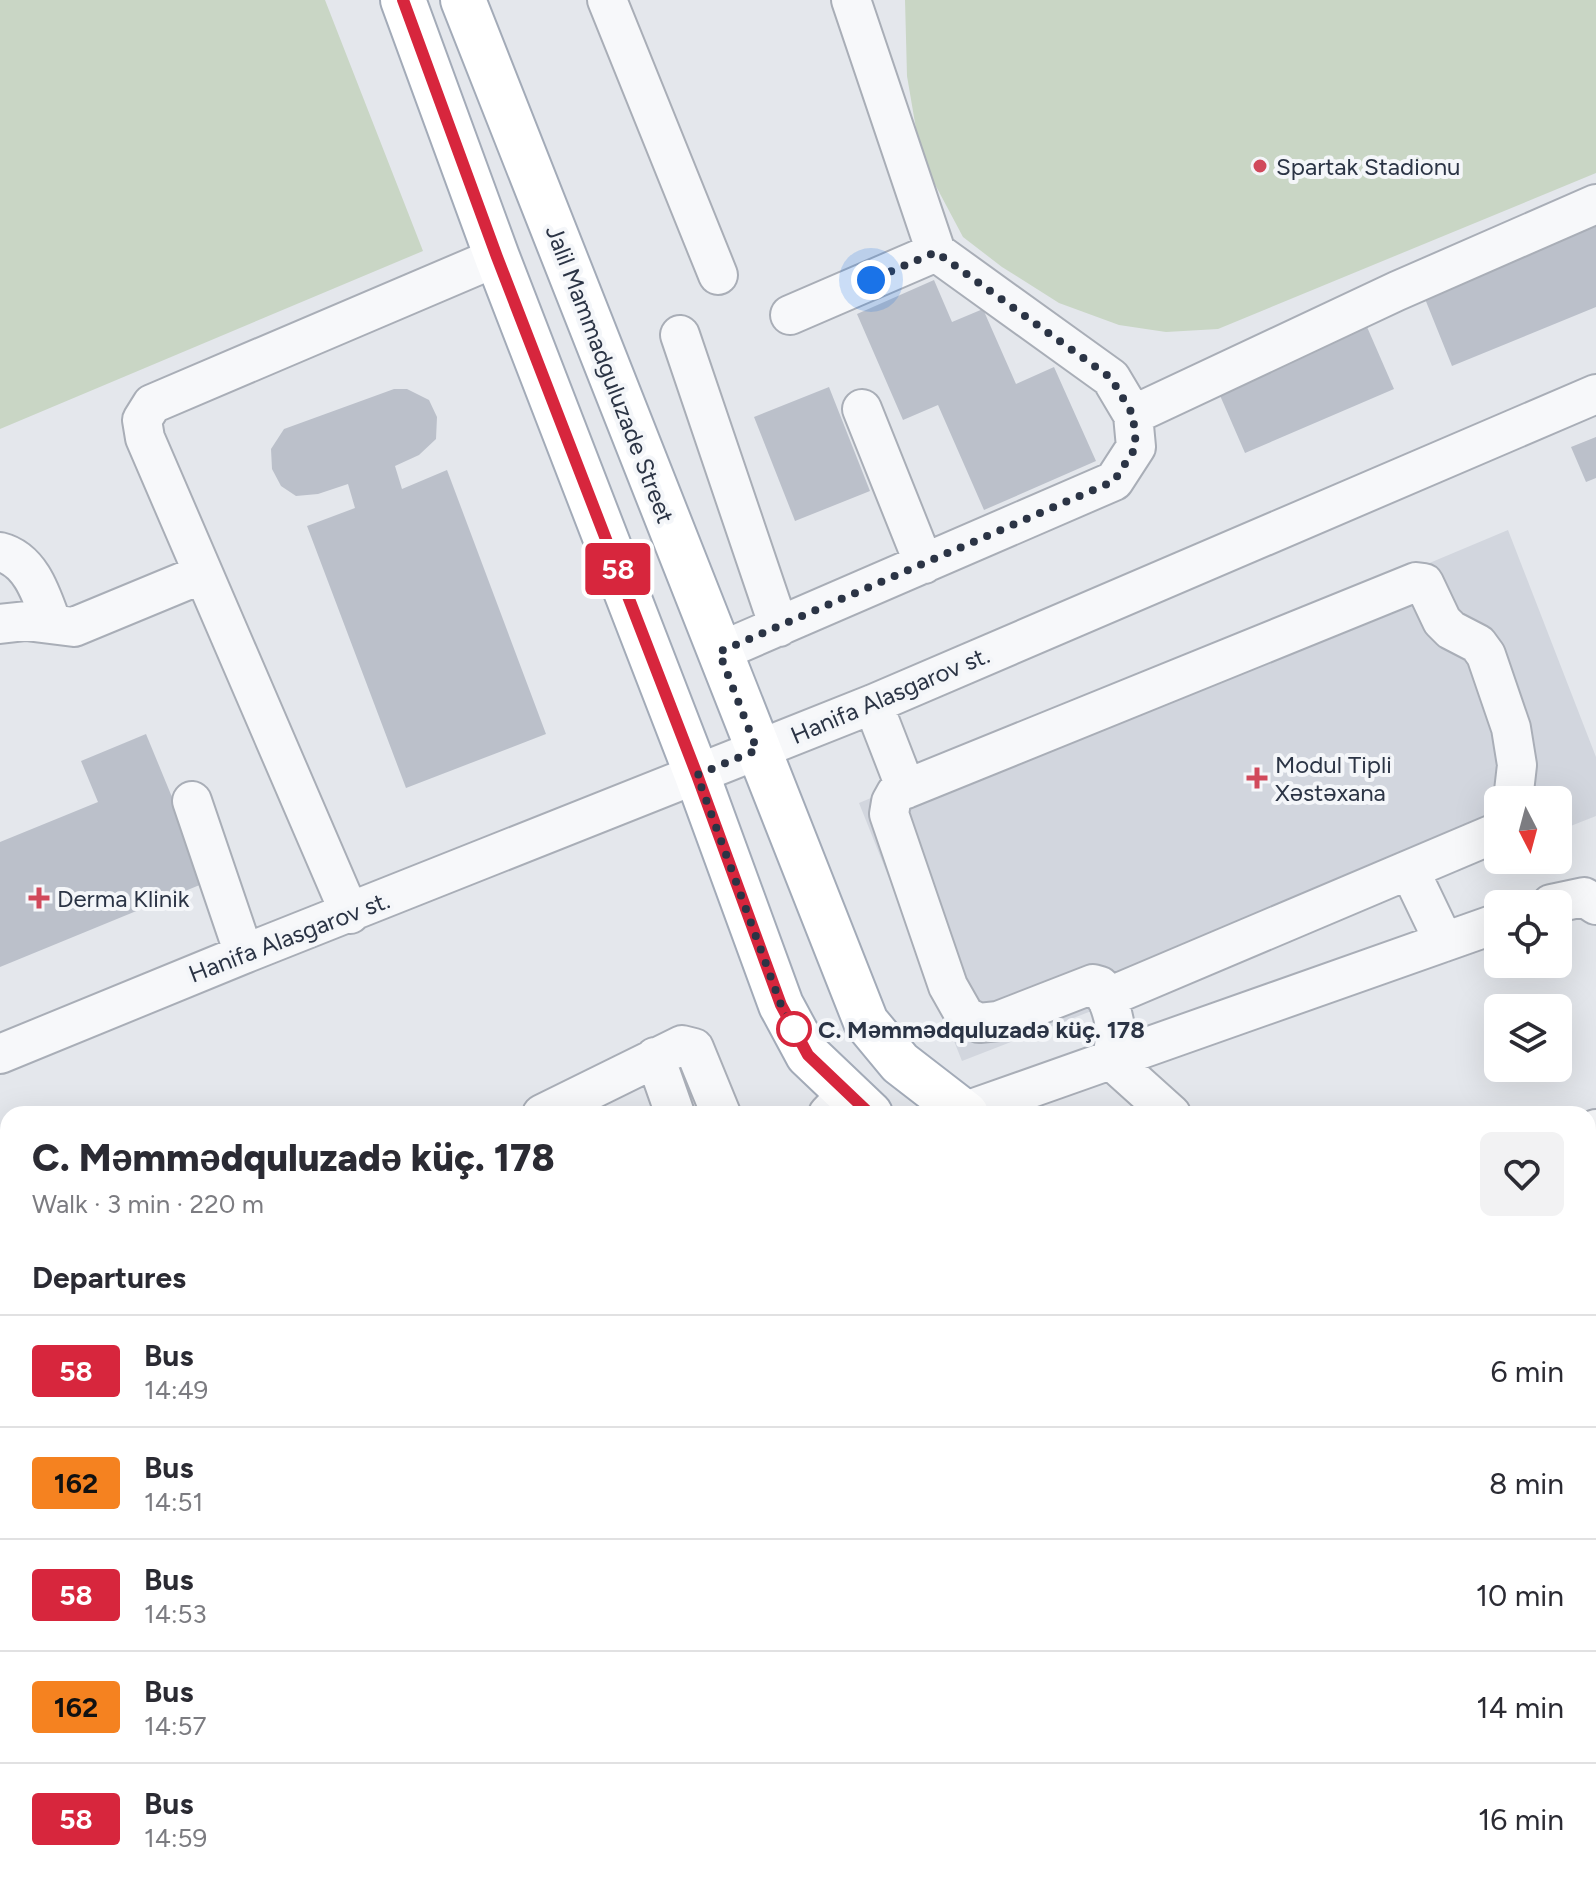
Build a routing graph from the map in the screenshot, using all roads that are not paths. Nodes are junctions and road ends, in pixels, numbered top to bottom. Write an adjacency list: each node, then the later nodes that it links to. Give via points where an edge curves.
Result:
1 (403, 0): 7 (main road)
2 (463, 0): 20 (main road, Jalil Mammadguluzade Street)
3 (607, 0): 8 (street)
4 (851, 0): 6 (street)
5 (1596, 204): 13 (street)
6 (936, 252): 9 (street); 13 (street, via 1111,378)
7 (497, 257): 16 (street, via 152,404 142,420 145,438); 23 (main road)
8 (718, 275)
9 (790, 315)
10 (680, 335): 19 (street)
11 (1596, 394): 21 (street, Hanifa Alasgarov st.)
12 (862, 409): 15 (street)
13 (1133, 415): 15 (street, via 1136,447 1114,481)
14 (0, 552): 18 (street, via 11,555 38,585)
15 (924, 564): 19 (street)
16 (202, 574): 18 (street, via 74,627); 31 (street)
17 (0, 624): 18 (street)
18 (52, 624)
19 (779, 627): 20 (street)
20 (719, 652): 22 (main road, Jalil Mammadguluzade Street)
21 (873, 704): 22 (street, Hanifa Alasgarov st.); 25 (street)
22 (757, 750): 23 (street, Hanifa Alasgarov st.); 43 (main road, Jalil Mammadguluzade Street, via 866,1022 900,1063)
23 (697, 775): 31 (street, Hanifa Alasgarov st.); 42 (main road, via 781,1005 808,1055)
24 (1515, 786): 25 (street, via 1511,728 1486,655 1442,621 1424,583 1416,582)
25 (906, 789): 35 (street, via 896,793 889,814 948,986 965,1016 979,1023 998,1021 1093,984)
26 (192, 801): 34 (street)
27 (1484, 838): 28 (street)
28 (1410, 871): 33 (street); 35 (street)
29 (1572, 900): 30 (street, via 1584,897)
30 (1596, 905)
31 (350, 914): 34 (street, Hanifa Alasgarov st.)
32 (1484, 928): 33 (street)
33 (1444, 942): 38 (street)
34 (244, 954): 36 (street, Hanifa Alasgarov st.)
35 (1106, 998): 38 (street, via 1117,1029)
36 (0, 1054)
37 (655, 1057): 39 (street); 40 (street); 41 (street, via 682,1045 694,1048)
38 (1111, 1060): 44 (street); 45 (street)
39 (558, 1106)
40 (672, 1106)
41 (718, 1106)
42 (847, 1106)
43 (954, 1106)
44 (983, 1106)
45 (1162, 1106)

